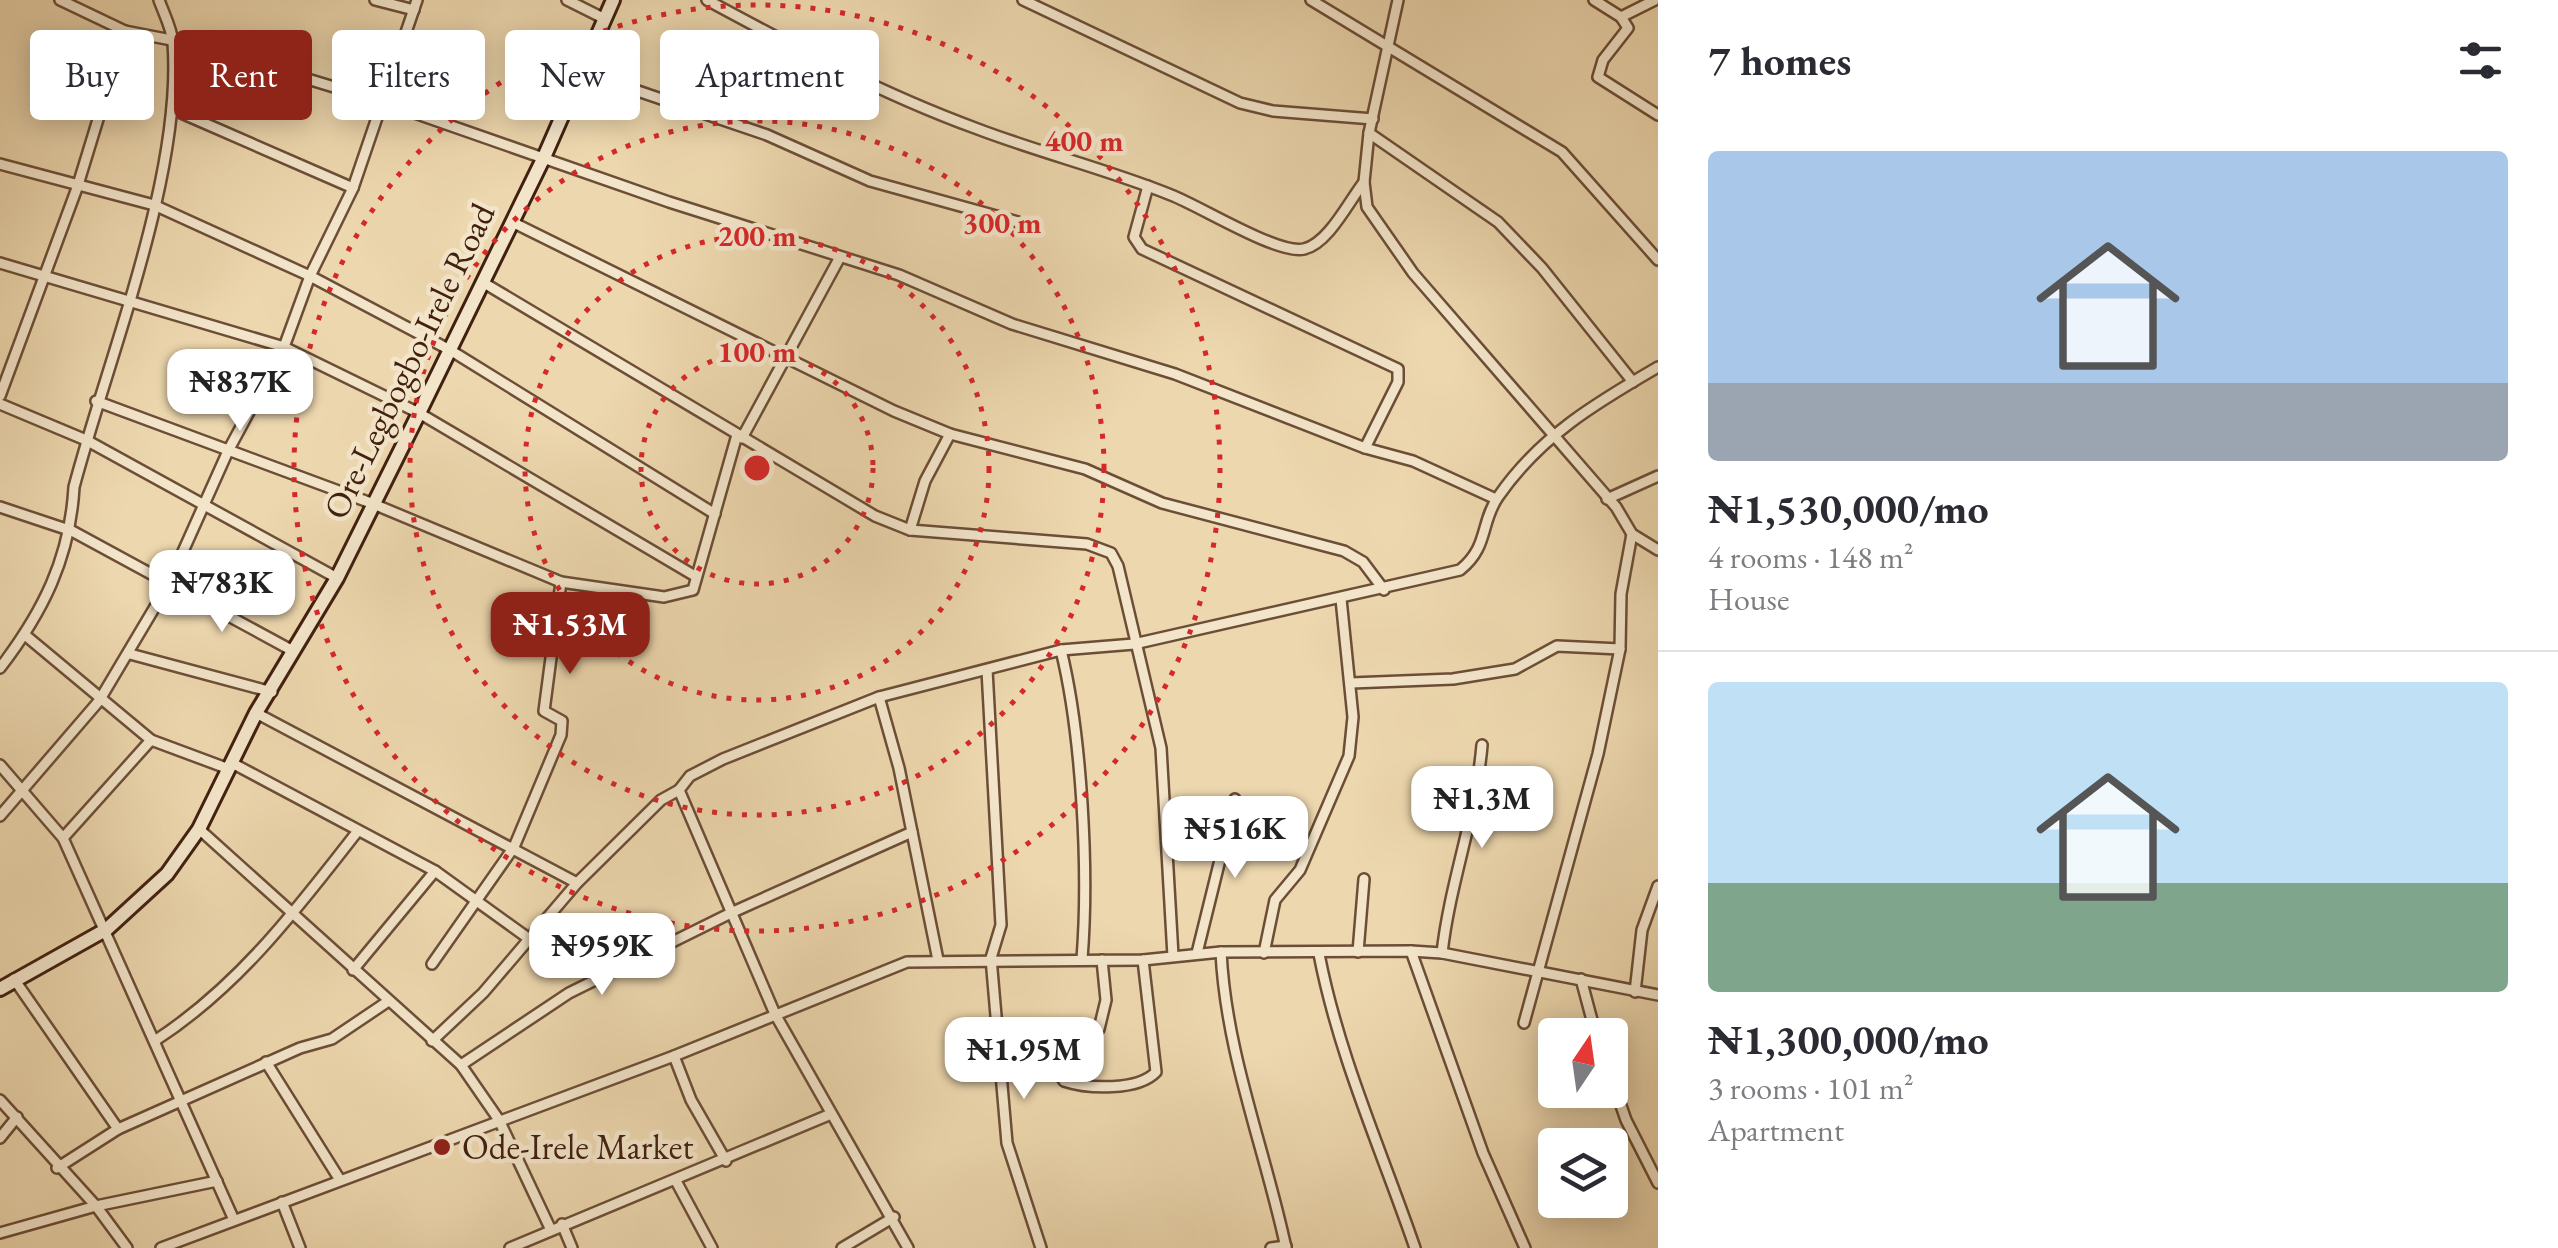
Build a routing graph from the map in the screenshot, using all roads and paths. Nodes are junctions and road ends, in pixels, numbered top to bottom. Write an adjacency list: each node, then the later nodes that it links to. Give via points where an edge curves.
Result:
1 (60, 0): 15 (street)
2 (159, 0): 19 (street)
3 (375, 0): 12 (street)
4 (566, 0): 14 (street)
5 (613, 0): 14 (main road, Ore-Legbogbo-Irele Road)
6 (706, 0): 34 (street, via 874,86)
7 (1022, 0): 25 (street, via 1240,102)
8 (1311, 0): 20 (street)
9 (1398, 0): 20 (street)
10 (1594, 0): 13 (street)
11 (1655, 0): 13 (street)
12 (416, 5): 16 (street)
13 (1622, 17): 24 (street, via 1628,28 1598,77)
14 (605, 19): 17 (main road, Ore-Legbogbo-Irele Road)
15 (123, 30)
16 (407, 30)
17 (600, 30)
18 (154, 36): 19 (street)
19 (173, 40): 21 (street); 23 (street)
20 (1389, 48): 25 (street); 41 (street, via 1562,152)
21 (332, 87)
22 (640, 92): 39 (street, via 768,135 889,187)
23 (172, 109): 36 (street); 37 (street)
24 (1658, 115)
25 (1373, 119): 30 (street)
26 (98, 120): 35 (street)
27 (374, 120): 36 (street)
28 (438, 120): 31 (street)
29 (561, 120): 31 (main road, Ore-Legbogbo-Irele Road)
30 (1369, 134): 33 (street); 51 (street, via 1498,222)
31 (545, 155): 38 (main road, Ore-Legbogbo-Irele Road); 40 (street)
32 (0, 164): 35 (street)
33 (1364, 182): 34 (street, via 1316,244 1299,250); 58 (street, via 1367,207 1404,261)
34 (1148, 186): 60 (street, via 1136,244 1398,369)
35 (77, 188): 37 (street); 43 (street)
36 (354, 188): 44 (street)
37 (154, 206): 44 (street); 46 (street)
38 (512, 222): 45 (main road, Ore-Legbogbo-Irele Road); 49 (street)
39 (1018, 222)
40 (840, 257): 49 (street); 60 (street)
41 (1658, 260)
42 (0, 263): 43 (street)
43 (46, 276): 46 (street); 52 (street)
44 (310, 276): 47 (street); 48 (street)
45 (484, 283): 48 (main road, Ore-Legbogbo-Irele Road); 57 (street)
46 (126, 301): 47 (street); 53 (street)
47 (284, 347): 55 (street); 61 (street)
48 (450, 350): 55 (main road, Ore-Legbogbo-Irele Road); 68 (street)
49 (786, 361): 56 (street); 57 (street)
50 (1658, 367): 51 (street)
51 (1633, 382): 58 (street, via 1565,422)
52 (0, 396)
53 (96, 401): 59 (street); 61 (street)
54 (0, 404): 59 (street)
55 (419, 413): 66 (main road, Ore-Legbogbo-Irele Road); 73 (street)
56 (950, 434): 69 (street); 77 (street, via 1044,455 1162,503 1334,547 1364,562)
57 (739, 436): 68 (street); 69 (street, via 854,506)
58 (1553, 438): 63 (street); 64 (street)
59 (86, 440): 65 (street); 70 (street)
60 (1366, 448): 64 (street, via 1413,461)
61 (228, 450): 65 (street); 66 (street)
62 (1658, 476): 63 (street)
63 (1607, 499): 71 (street)
64 (1496, 500): 77 (street, via 1482,545 1464,567)
65 (206, 502): 74 (street); 76 (street)
66 (371, 502): 74 (main road, Ore-Legbogbo-Irele Road); 75 (street)
67 (0, 507): 70 (street)
68 (715, 514): 73 (street)
69 (910, 530): 80 (street, via 1106,549 1118,566)
70 (72, 531): 76 (street); 79 (street, via 54,585)
71 (1632, 534): 72 (street); 81 (street, via 1620,594)
72 (1658, 550)
73 (695, 576): 75 (street, via 693,590 674,597)
74 (337, 578): 83 (main road, Ore-Legbogbo-Irele Road)
75 (562, 582): 104 (street, via 544,711 563,726)
76 (168, 585): 83 (street); 84 (street)
77 (1384, 590): 78 (street)
78 (1341, 599): 80 (street); 87 (street)
79 (25, 635): 85 (street); 90 (street)
80 (1134, 644): 82 (street); 121 (street, via 1162,748)
81 (1620, 649): 87 (street, via 1557,646 1515,668 1453,679); 129 (street, via 1586,805)
82 (1060, 650): 86 (street); 124 (street, via 1072,707 1085,868)
83 (293, 651): 88 (main road, Ore-Legbogbo-Irele Road)
84 (130, 654): 88 (street); 90 (street)
85 (0, 668)
86 (987, 670): 89 (street); 122 (street, via 1001,925)
87 (1351, 682): 118 (street, via 1349,756 1300,870 1275,900)
88 (273, 692): 91 (main road, Ore-Legbogbo-Irele Road)
89 (878, 697): 97 (street, via 723,760 690,776); 102 (street)
90 (98, 700): 92 (street); 96 (street)
91 (256, 713): 95 (main road, Ore-Legbogbo-Irele Road); 104 (street)
92 (151, 740): 95 (street); 103 (street)
93 (1482, 745): 119 (street)
94 (0, 765): 96 (street)
95 (231, 766): 100 (main road, Ore-Legbogbo-Irele Road); 101 (street)
96 (24, 787): 99 (street); 103 (street)
97 (679, 790): 107 (street); 110 (street)
98 (1235, 800): 117 (street)
99 (0, 816)
100 (200, 829): 111 (street); 112 (main road, Ore-Legbogbo-Irele Road, via 168,874)
101 (357, 832): 105 (street); 111 (street)
102 (912, 832): 110 (street); 123 (street)
103 (63, 838): 112 (street)
104 (514, 847): 107 (street); 109 (street)
105 (434, 871): 109 (street); 128 (street)
106 (1364, 879): 116 (street)
107 (578, 884): 113 (street)
108 (1658, 886): 133 (street, via 1642,930)
109 (476, 899): 113 (street); 127 (street)
110 (733, 912): 136 (street); 143 (street, via 570,993)
111 (292, 916): 128 (street); 139 (street, via 204,1005)
112 (107, 929): 130 (main road, Ore-Legbogbo-Irele Road); 139 (street)
113 (528, 938): 140 (street)
114 (1411, 951): 116 (street); 119 (street); 177 (street, via 1483,1153)
115 (1221, 952): 117 (street); 118 (street); 165 (street, via 1234,1051)
116 (1358, 952): 120 (street)
117 (1197, 953): 121 (street)
118 (1264, 953): 120 (street)
119 (1442, 953): 129 (street)
120 (1319, 954): 176 (street, via 1344,1057)
121 (1173, 956): 126 (street)
122 (992, 958): 123 (street); 124 (street); 174 (street, via 1006,1143)
123 (938, 960): 136 (street, via 907,962)
124 (1082, 960): 125 (street)
125 (1102, 960): 126 (street); 126 (street, via 1106,1000 1100,1029 1073,1040 1056,1060 1064,1082 1098,1088 1147,1080 1157,1069)
126 (1143, 960)
127 (432, 964)
128 (353, 970): 135 (street)
129 (1537, 970): 131 (street); 138 (street)
130 (14, 979): 132 (main road, Ore-Legbogbo-Irele Road); 150 (street)
131 (1581, 979): 133 (street); 137 (street)
132 (0, 988)
133 (1635, 992): 134 (street)
134 (1658, 995)
135 (387, 1002): 140 (street); 142 (street, via 332,1039)
136 (776, 1014): 141 (street); 147 (street)
137 (1591, 1018)
138 (1524, 1024)
139 (156, 1040): 145 (street)
140 (432, 1040): 143 (street)
141 (674, 1056): 149 (street); 152 (street, via 690,1100)
142 (266, 1062): 145 (street); 155 (street)
143 (461, 1065): 149 (street)
144 (0, 1100): 148 (street)
145 (182, 1104): 150 (street); 154 (street)
146 (1622, 1108): 157 (street)
147 (831, 1114): 152 (street); 160 (street)
148 (17, 1117): 151 (street); 153 (street)
149 (500, 1120): 155 (street); 163 (street)
150 (118, 1129): 153 (street)
151 (0, 1138)
152 (726, 1161): 156 (street)
153 (57, 1168): 159 (street)
154 (217, 1180): 159 (street); 161 (street)
155 (340, 1180): 158 (street)
156 (676, 1181): 162 (street); 171 (street)
157 (1658, 1183)
158 (282, 1202): 161 (street); 168 (street)
159 (96, 1206): 164 (street); 166 (street)
160 (894, 1218): 172 (street); 173 (street)
161 (234, 1220): 167 (street)
162 (562, 1224): 163 (street); 170 (street)
163 (550, 1228): 169 (street)
164 (0, 1233)
165 (1286, 1247): 175 (street)
166 (126, 1248)
167 (161, 1248)
168 (300, 1248)
169 (510, 1248)
170 (572, 1248)
171 (712, 1248)
172 (842, 1248)
173 (908, 1248)
174 (1042, 1248)
175 (1271, 1248)
176 (1415, 1248)
177 (1525, 1248)

